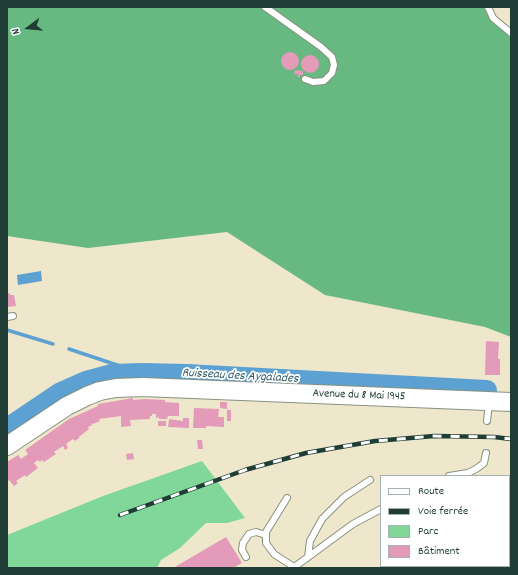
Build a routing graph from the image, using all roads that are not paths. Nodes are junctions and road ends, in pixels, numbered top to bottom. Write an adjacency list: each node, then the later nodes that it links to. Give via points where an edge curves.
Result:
1 (265, 7): 4 (lane, via 332,57 332,73 324,81 313,82)
2 (488, 7): 3 (lane, via 493,18)
3 (511, 33)
4 (305, 79)
5 (489, 401): 6 (main road, Avenue du 8 Mai 1945); 7 (lane); 8 (main road, Avenue du 8 Mai 1945, via 116,388 86,396 67,406)
6 (511, 402)
7 (487, 421)
8 (7, 446)
9 (486, 453): 10 (lane, via 484,463 476,469)
10 (455, 475)
11 (370, 480): 16 (lane, via 344,497 322,519 310,541)
12 (287, 498): 14 (lane)
13 (380, 511): 16 (lane, via 354,524)
14 (266, 535): 15 (lane, via 256,532 249,534 243,542 242,550); 17 (lane, via 266,544 274,554)
15 (246, 557)
16 (308, 557): 17 (lane)
17 (293, 567)

